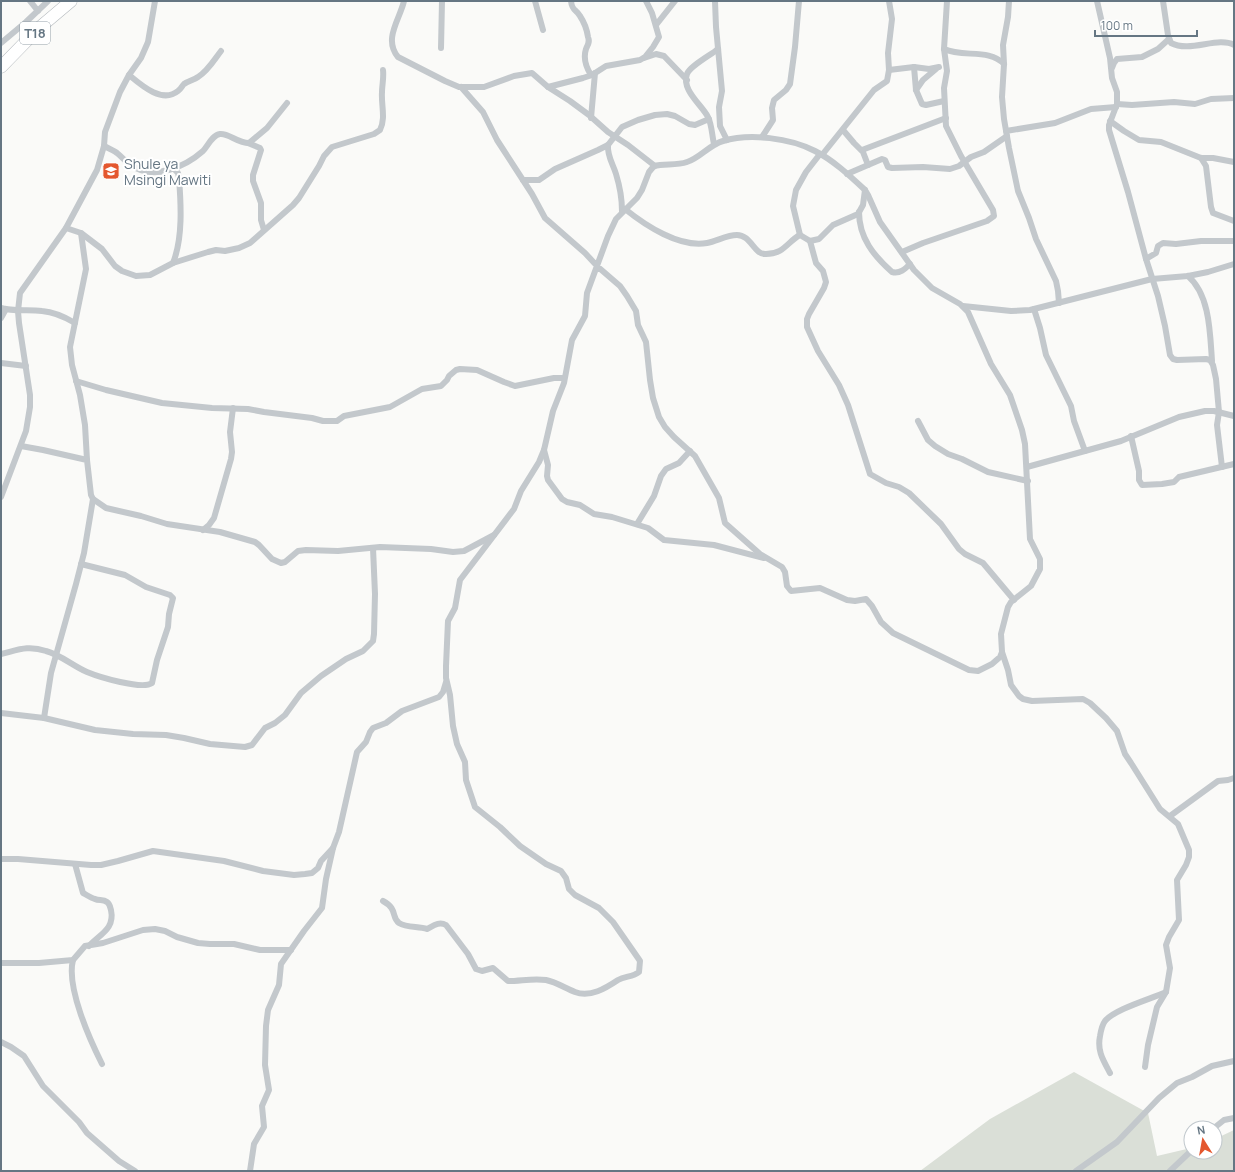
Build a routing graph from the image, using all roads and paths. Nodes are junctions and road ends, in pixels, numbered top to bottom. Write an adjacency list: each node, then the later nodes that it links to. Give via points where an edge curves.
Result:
1 (30, 1): 18 (street)
2 (48, 1): 18 (street)
3 (71, 1): 30 (highway, T18)
4 (155, 1): 38 (street, via 148,42)
5 (404, 1): 40 (street, via 395,23 392,44 394,53)
6 (442, 1): 24 (street)
7 (535, 1): 20 (street)
8 (571, 1): 37 (street, via 572,8 580,16 589,38 585,62)
9 (646, 1): 19 (street)
10 (675, 1): 19 (street)
11 (799, 1): 54 (street, via 790,84 774,100 772,120)
12 (889, 1): 35 (street, via 892,19)
13 (947, 1): 26 (street)
14 (1009, 1): 31 (street, via 1003,45)
15 (1097, 1): 36 (street)
16 (1164, 1): 21 (street)
17 (714, 2): 25 (street)
18 (38, 10): 22 (street)
19 (656, 25): 28 (street, via 659,39)
20 (543, 30)
21 (1169, 39): 23 (street, via 1171,43 1178,45 1226,42); 36 (street, via 1158,49 1142,57 1117,59)
22 (1, 43)
23 (1234, 45)
24 (441, 48)
25 (718, 49): 39 (street, via 691,69 687,74); 55 (street, via 722,91 719,108 720,126)
26 (944, 49): 29 (street); 31 (street, via 952,53 991,56)
27 (221, 51): 38 (street, via 204,73 185,83 178,92 169,95 154,93)
28 (642, 58): 37 (street, via 634,62 606,66); 39 (street, via 662,55)
29 (945, 60): 33 (street); 44 (street)
30 (2, 62)
31 (1004, 64): 52 (street, via 1002,103)
32 (914, 67): 33 (street); 35 (street); 42 (street)
33 (939, 67): 42 (street, via 927,76)
34 (383, 70): 75 (street, via 384,113 380,130 332,147 299,198)
35 (889, 70): 51 (street, via 887,81 875,89)
36 (1111, 70): 46 (street, via 1117,92)
37 (593, 74): 41 (street); 47 (street)
38 (129, 75): 59 (street, via 105,132)
39 (687, 80): 49 (street, via 690,95)
40 (461, 87): 41 (street, via 484,87 530,73); 69 (street, via 483,112 497,140)
41 (548, 87): 47 (street)
42 (916, 90): 44 (street, via 923,105)
43 (1234, 98): 46 (street, via 1211,99 1195,104 1174,102)
44 (944, 101): 48 (street)
45 (286, 103): 56 (street, via 268,128)
46 (1117, 105): 50 (street); 52 (street, via 1091,109 1055,123)
47 (591, 118): 53 (street)
48 (946, 118): 60 (street); 64 (street, via 946,126)
49 (709, 119): 53 (street, via 693,125 667,114 655,115 623,126); 58 (street)
50 (1110, 121): 62 (street, via 1136,139 1161,142); 81 (street, via 1109,130)
51 (843, 130): 60 (street); 61 (street)
52 (1006, 134): 64 (street); 88 (street, via 1018,191 1036,239 1056,281)
53 (614, 136): 57 (street); 66 (street)
54 (762, 137): 55 (street); 61 (street, via 786,141)
55 (727, 140): 58 (street)
56 (248, 143): 67 (street, via 219,134 202,152); 75 (street, via 261,150 253,181 261,203)
57 (608, 144): 69 (street, via 555,169 539,180); 71 (street)
58 (714, 144): 66 (street, via 694,160)
59 (104, 146): 67 (street, via 142,171); 74 (street, via 97,170)
60 (862, 150): 65 (street)
61 (821, 154): 68 (street); 77 (street, via 806,172 796,190 793,206)
62 (1201, 158): 63 (street); 73 (street, via 1206,166 1213,213)
63 (1234, 162)
64 (965, 163): 65 (street, via 950,168 892,168 882,159); 80 (street, via 993,210 994,216 987,221)
65 (868, 165): 68 (street)
66 (655, 166): 71 (street, via 649,172 637,198)
67 (174, 169): 82 (street, via 179,178 180,212)
68 (847, 174): 70 (street)
69 (523, 180): 85 (street, via 545,218)
70 (865, 190): 72 (street, via 863,205); 80 (street, via 880,222)
71 (624, 210): 77 (street, via 676,240 707,243 737,235 751,242 762,254 782,250); 85 (street, via 610,230)
72 (859, 212): 78 (street, via 834,225 818,239); 83 (street, via 864,239 878,260 895,273 901,272)
73 (1234, 221)
74 (66, 228): 76 (street); 92 (street, via 21,289)
75 (264, 230): 82 (street, via 250,243 239,248 216,250)
76 (81, 233): 82 (street, via 102,249 115,266 136,276 150,275); 94 (street, via 86,269)
77 (800, 235): 78 (street)
78 (810, 241): 122 (street, via 816,263 823,271 826,282 809,314 807,327 848,405 870,474 909,493 941,524 959,549 983,563)
79 (1234, 241): 81 (street, via 1163,243 1158,246 1156,253)
80 (902, 252): 83 (street)
81 (1146, 259): 87 (street)
82 (173, 263)
83 (910, 264): 89 (street, via 932,288)
84 (1234, 264): 86 (street)
85 (598, 267): 98 (street, via 587,293 585,316 572,340); 107 (street, via 620,286 636,310 638,325 647,346 650,380 658,414 665,427)
86 (1188, 276): 87 (street); 95 (street, via 1198,285 1204,297)
87 (1152, 278): 88 (street); 95 (street, via 1171,357 1177,360)
88 (1059, 303): 91 (street)
89 (963, 306): 91 (street, via 1011,311); 111 (street, via 1015,406 1024,439)
90 (3, 309): 92 (street); 93 (street)
91 (1034, 309): 108 (street, via 1046,355 1071,406)
92 (18, 311): 94 (street, via 44,311); 97 (street)
93 (1, 318)
94 (75, 323): 99 (street, via 70,347)
95 (1212, 361): 101 (street)
96 (1, 363): 97 (street)
97 (26, 366): 105 (street, via 30,407)
98 (564, 378): 100 (street, via 515,386 477,370 460,369 448,376 441,386 422,389 390,407 344,416 337,421); 106 (street)
99 (76, 381): 100 (street, via 162,403); 109 (street, via 85,425)
100 (233, 408): 117 (street, via 230,432 232,452 229,465 214,518)
101 (1219, 412): 102 (street); 104 (street, via 1205,411 1179,417); 112 (street, via 1217,425)
102 (1234, 416)
103 (918, 420): 113 (street, via 928,440 948,454 988,472)
104 (1131, 436): 108 (street); 112 (street, via 1142,485 1174,482 1179,477)
105 (21, 446): 109 (street); 114 (street)
106 (544, 450): 116 (street, via 548,480 562,499 580,505 594,514); 118 (street, via 514,509)
107 (690, 451): 116 (street, via 679,463 666,469); 120 (street, via 719,498 725,523)
108 (1085, 451): 111 (street)
109 (87, 460): 115 (street)
110 (1234, 464): 112 (street)
111 (1027, 467): 113 (street)
112 (1222, 467)
113 (1028, 481): 122 (street, via 1030,539 1040,565 1031,586)
114 (1, 497)
115 (93, 499): 117 (street, via 106,508); 121 (street)
116 (637, 524): 120 (street, via 648,528 664,540 714,545)
117 (202, 530): 119 (street, via 220,532 255,542 272,559 281,563 300,551)
118 (495, 534): 119 (street, via 464,551); 126 (street, via 464,573 458,585 455,608 449,618)
119 (374, 548): 128 (street, via 373,641 363,651 346,659 301,693 285,715 265,728 252,745 238,747 184,738 95,730)
120 (769, 559): 123 (street, via 784,569 787,586 791,591 820,588 847,600 866,599 881,622 893,633 969,670 978,671 992,664)
121 (81, 564): 125 (street); 125 (street, via 125,575 173,598 154,679 147,685 133,684 87,672)
122 (1014, 600): 123 (street, via 1005,615 1001,634)
123 (1002, 652): 130 (street, via 1011,685 1018,696 1032,701 1083,699 1106,718 1118,731 1125,754 1160,809)
124 (1, 654): 125 (street, via 28,648)
125 (56, 655): 128 (street)
126 (447, 681): 131 (street, via 444,692 439,697 402,711 370,732 366,742 357,752); 134 (street, via 452,702 453,726 465,762 466,780 475,807 520,846 561,871 569,889 575,895 599,908 618,929 638,958 639,971 636,975 624,978 611,986 586,994 546,980 508,981 493,968 482,971 476,968 443,923 434,924 427,929 402,924 396,919 392,907)
127 (1, 712): 128 (street)
128 (44, 718)
129 (1234, 778): 130 (street, via 1218,781)
130 (1170, 816): 139 (street, via 1178,824 1189,858 1177,880 1179,920 1166,945 1170,968)
131 (333, 848): 133 (street, via 312,873 294,875 263,871 224,861 153,851 101,865); 136 (street, via 322,908)
132 (1, 859): 133 (street)
133 (75, 864): 135 (street, via 83,893 94,900 106,901 111,908 108,930)
134 (383, 901)
135 (89, 946): 136 (street, via 143,930 155,929 198,943 234,944 260,950); 137 (street, via 84,947)
136 (291, 950): 149 (street, via 281,964 279,985 268,1010 266,1065 269,1090 262,1106 264,1127 254,1144)
137 (73, 960): 138 (street); 142 (street, via 72,977 83,1021)
138 (1, 963)
139 (1166, 992): 143 (street, via 1157,1007); 144 (street, via 1114,1014 1104,1022 1099,1050)
140 (1, 1042): 148 (street, via 24,1056 43,1086 87,1133 119,1161)
141 (1234, 1062): 150 (street, via 1212,1066 1177,1082 1117,1142)
142 (102, 1064)
143 (1145, 1067)
144 (1110, 1073)
145 (1234, 1118): 146 (street)
146 (1223, 1121)
147 (1183, 1159): 151 (street)
148 (135, 1171)
149 (250, 1171)
150 (1076, 1171)
151 (1170, 1171)

